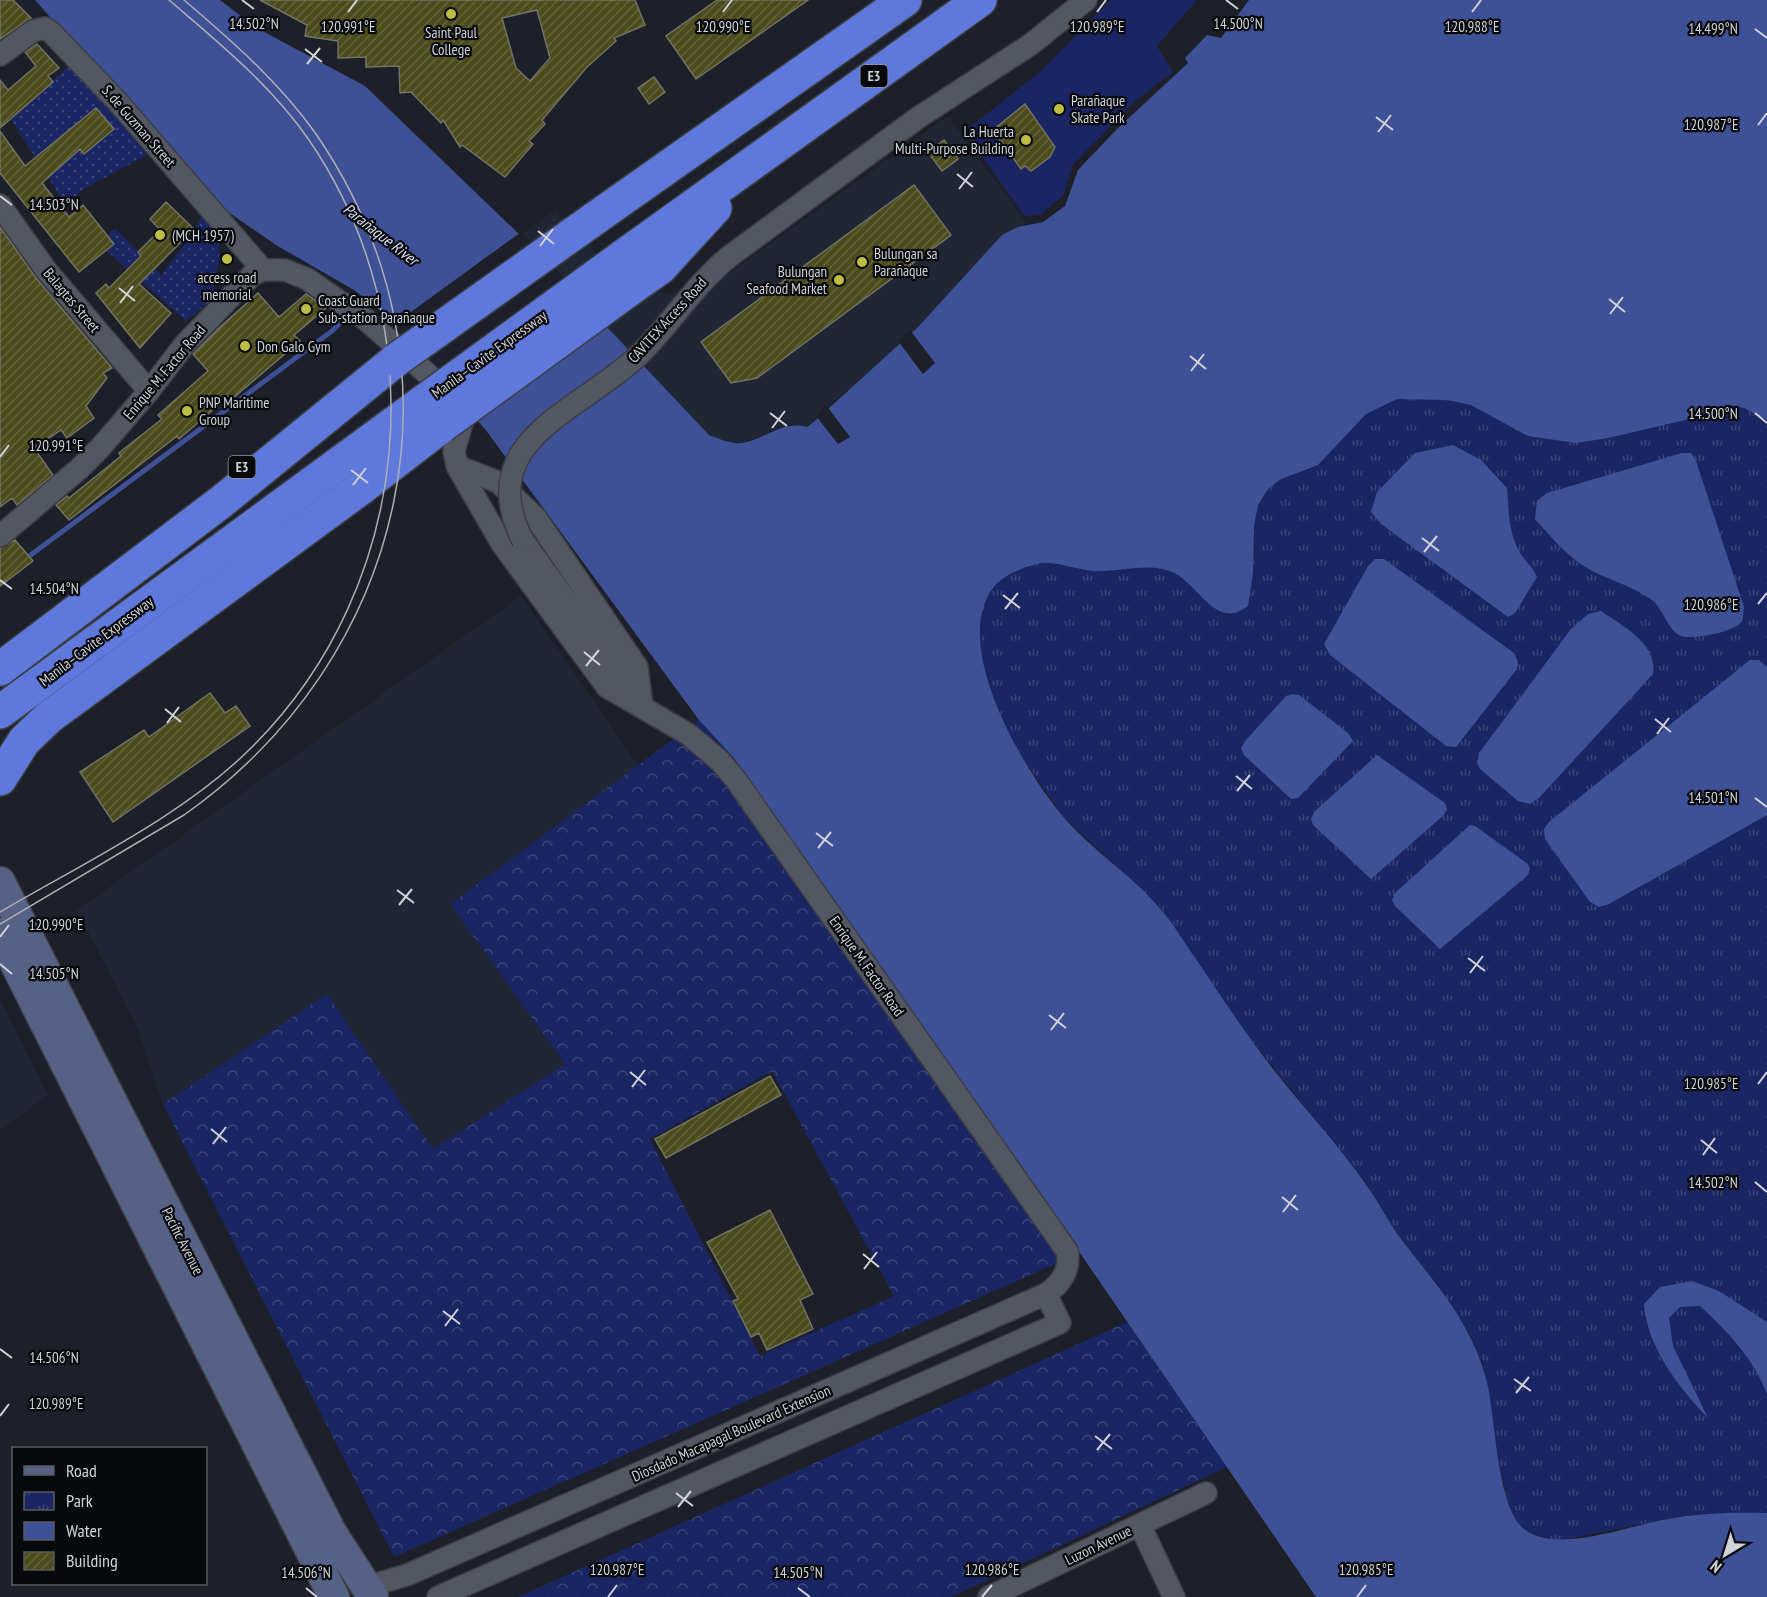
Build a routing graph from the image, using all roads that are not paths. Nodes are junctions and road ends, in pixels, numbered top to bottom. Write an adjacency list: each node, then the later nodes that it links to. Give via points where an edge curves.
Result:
1 (905, 0): 7 (highway, E3, bridge)
2 (980, 0): 9 (highway, Manila–Cavite Expressway / E3, bridge, via 768,152 631,270)
3 (1086, 0): 14 (street, CAVITEX Access Road, bridge, via 1030,45 970,83 730,256 699,283 629,364 549,423 525,446 512,471 509,498 523,541)
4 (0, 56): 6 (street, S. de Guzman Street, via 33,31 45,28 51,32 117,100)
5 (0, 205): 8 (street, Balagtas Street, via 46,270)
6 (263, 270): 8 (street, Enrique M. Factor Road, via 252,275 185,344); 10 (street, via 285,270 331,294 449,393 460,410 462,423 454,451)
7 (396, 360): 12 (highway, E3); 13 (highway, via 221,502)
8 (149, 391): 11 (street, Enrique M. Factor Road, via 79,469)
9 (433, 413): 15 (highway, Manila–Cavite Expressway / E3); 16 (highway, via 364,486 48,718 24,741)
10 (457, 466): 14 (street, Enrique M. Factor Road, via 502,544 607,687); 14 (street, via 498,482 536,518 637,667)
11 (0, 536)
12 (0, 641)
13 (0, 669)
14 (642, 705): 19 (street, Enrique M. Factor Road, via 704,746 736,780)
15 (0, 712)
16 (0, 779)
17 (0, 882): 23 (main road, Pacific Avenue, via 331,1532)
18 (0, 933): 24 (main road, Pacific Avenue)
19 (1067, 1251): 20 (street, Diosdado Macapagal Boulevard Extension, via 1064,1275)
20 (1046, 1293): 23 (street, Diosdado Macapagal Boulevard Extension); 25 (street, Diosdado Macapagal Boulevard Extension, via 1060,1323)
21 (1206, 1493): 22 (street, Luzon Avenue)
22 (1140, 1525): 26 (street, Luzon Avenue); 27 (street)
23 (370, 1592): 24 (main road)
24 (333, 1597)
25 (438, 1597)
26 (989, 1597)
27 (1174, 1597)

